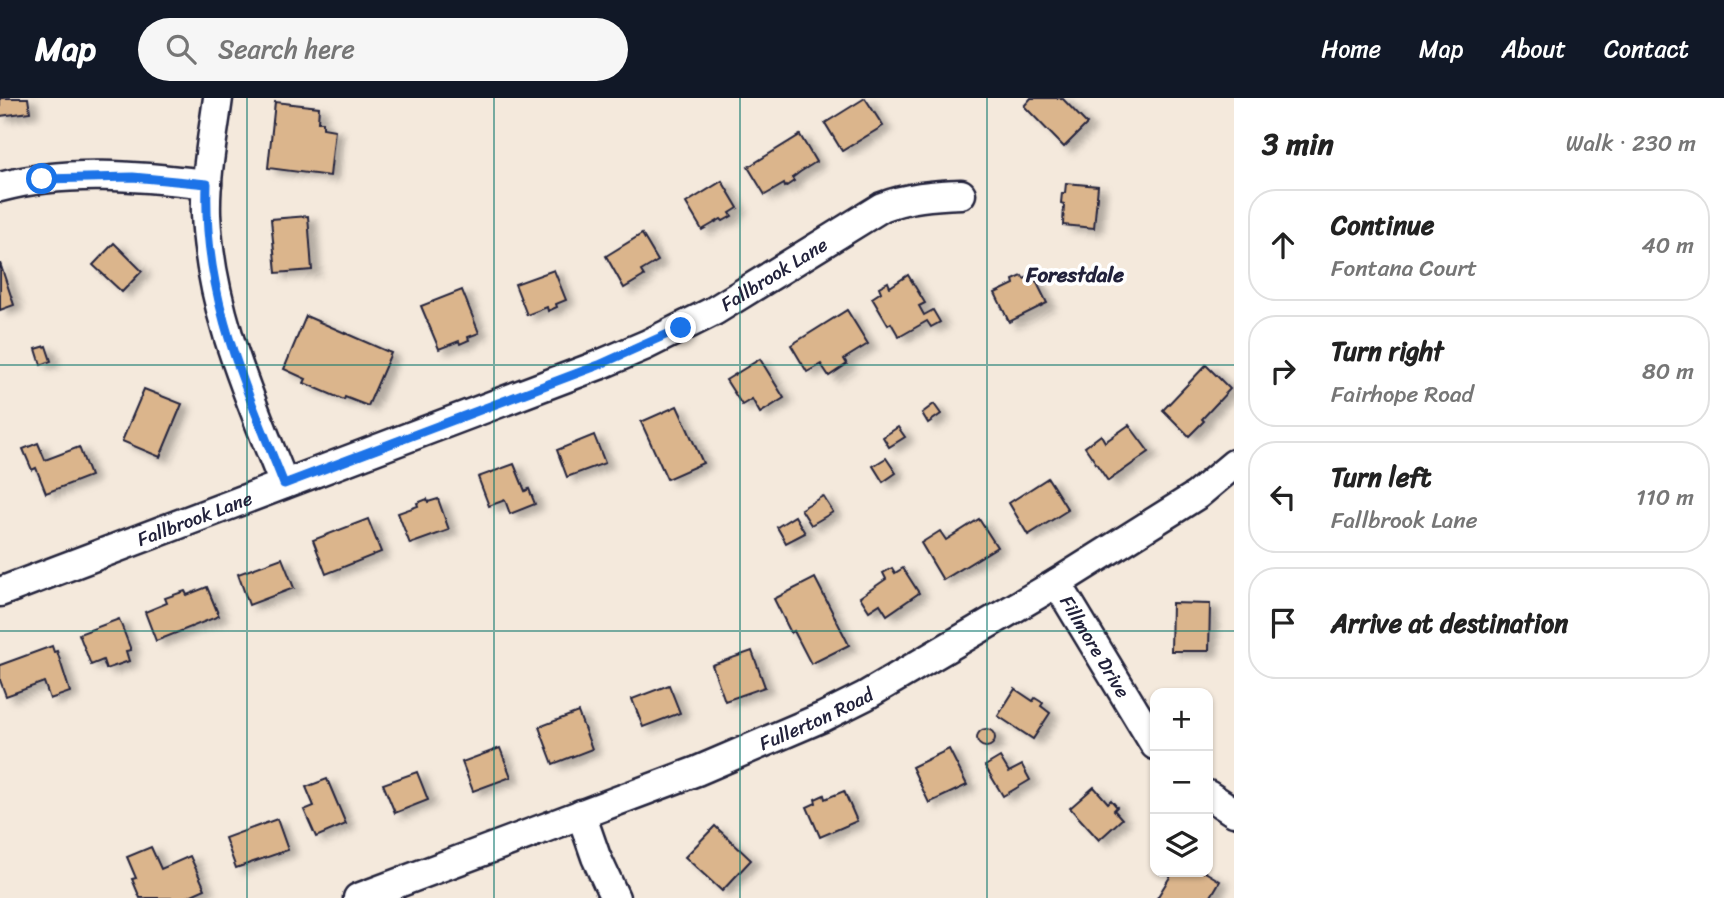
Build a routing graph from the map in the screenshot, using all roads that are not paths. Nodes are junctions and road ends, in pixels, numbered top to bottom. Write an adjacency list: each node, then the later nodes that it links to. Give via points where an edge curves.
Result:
1 (218, 98): 2 (street)
2 (207, 184): 3 (street, via 98,176); 6 (street, via 211,265 225,331)
3 (0, 187)
4 (961, 194): 6 (street, Fallbrook Lane, via 923,195 882,207 714,311 646,345)
5 (1234, 464): 7 (street, Fullerton Road, via 1197,495)
6 (284, 484): 8 (street, Fallbrook Lane)
7 (1057, 583): 9 (street, Fillmore Drive); 12 (street, Fullerton Road, via 865,696 782,737)
8 (0, 592)
9 (1150, 737)
10 (1213, 798): 11 (street)
11 (1234, 812)
12 (581, 814): 13 (street, Fullerton Road); 14 (street)
13 (358, 898)
14 (615, 898)

